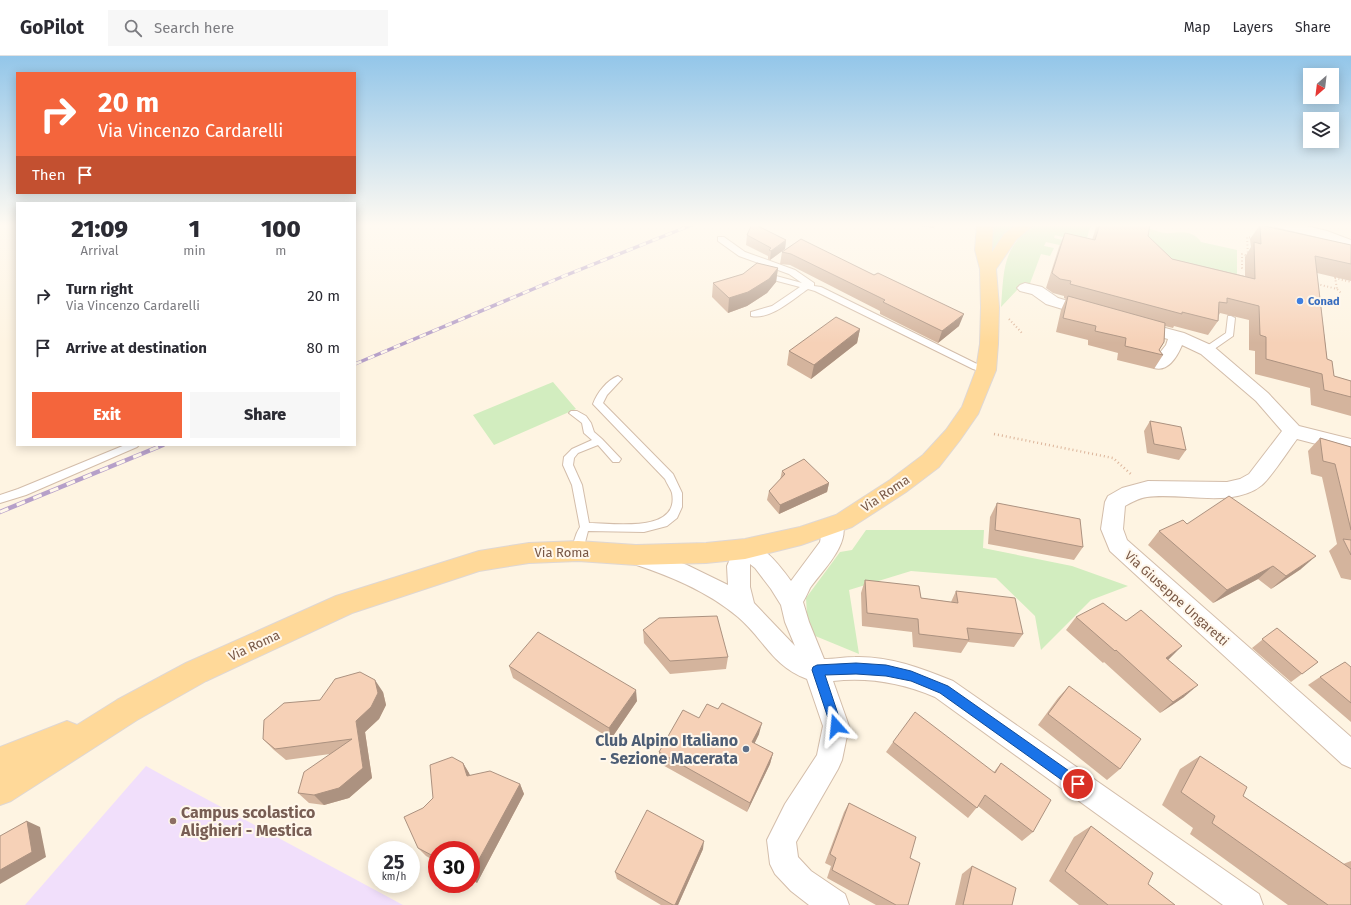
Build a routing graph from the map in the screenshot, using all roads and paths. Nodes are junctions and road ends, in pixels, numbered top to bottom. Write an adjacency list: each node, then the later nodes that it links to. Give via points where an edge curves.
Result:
1 (778, 264): 12 (lane)
2 (986, 264): 5 (main road, Via Roma)
3 (992, 264): 5 (main road)
4 (1242, 264): 6 (path, via 1242,268)
5 (988, 269): 24 (main road, Via Roma, via 990,307)
6 (1251, 270)
7 (754, 272): 10 (lane)
8 (1351, 282): 13 (path, via 1335,278)
9 (1313, 283): 13 (path)
10 (805, 287): 12 (lane); 15 (lane, via 774,309)
11 (1025, 288): 17 (street, via 1036,290 1052,301)
12 (818, 289): 24 (lane)
13 (1336, 289): 14 (path)
14 (1341, 293)
15 (754, 314)
16 (1006, 315): 20 (path)
17 (1104, 316)
18 (1231, 318): 22 (lane, via 1230,334)
19 (1121, 321): 22 (street, via 1178,337)
20 (1022, 333)
21 (1174, 343): 23 (street)
22 (1207, 350): 27 (street, via 1262,397)
23 (1160, 364)
24 (986, 370): 35 (main road, Via Roma, via 971,409 931,460 898,486)
25 (618, 379): 36 (lane, via 605,391 598,404 669,477 677,493 677,507 674,515 663,523 644,528)
26 (574, 413): 29 (lane, via 585,420 589,433)
27 (1293, 431): 31 (street); 33 (street, Via Giuseppe Ungaretti, via 1256,479 1246,486 1227,490)
28 (994, 434): 33 (path, via 1114,458)
29 (599, 441): 32 (lane); 36 (lane, via 574,451 568,461 577,484)
30 (132, 446): 34 (lane)
31 (1351, 446)
32 (616, 459)
33 (1148, 489): 43 (street, Via Giuseppe Ungaretti, via 1129,494 1115,502 1112,529 1118,545)
34 (0, 499)
35 (834, 526): 37 (main road, Via Roma); 40 (street, via 830,545 802,582)
36 (585, 527): 38 (lane)
37 (745, 549): 39 (main road, Via Roma); 40 (street, via 763,562); 41 (street, via 738,566)
38 (578, 551): 39 (main road, Via Roma); 44 (main road, Via Roma, via 529,552 479,561 345,604 196,672)
39 (636, 556): 41 (street, via 675,570)
40 (792, 602): 42 (street, via 804,643)
41 (744, 608): 42 (street, via 788,657)
42 (817, 670): 45 (street, via 836,726 829,760 781,840 785,864 801,882); 46 (street, via 886,670 911,676 944,689)
43 (1351, 755)
44 (3, 780)
45 (834, 905)
46 (1248, 905)

